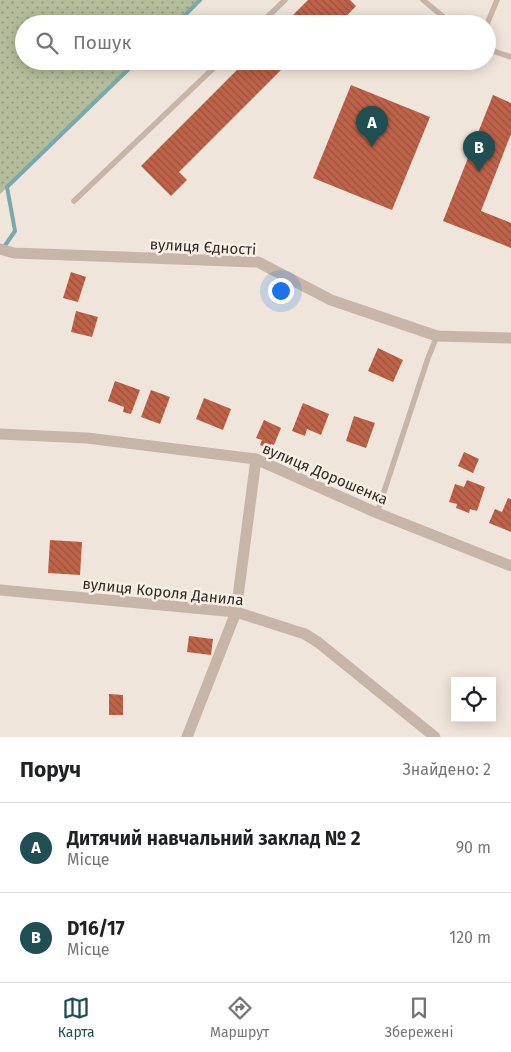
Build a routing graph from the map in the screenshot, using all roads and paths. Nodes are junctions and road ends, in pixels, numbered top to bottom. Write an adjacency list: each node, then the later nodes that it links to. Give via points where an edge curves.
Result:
1 (285, 0): 4 (lane)
2 (423, 0): 5 (lane)
3 (497, 0): 6 (lane)
4 (269, 15)
5 (441, 15)
6 (491, 15)
7 (496, 51): 8 (lane)
8 (511, 57)
9 (212, 70): 10 (lane)
10 (74, 201)
11 (0, 249): 12 (street, вулиця Єдності, via 14,253 258,262 331,300)
12 (437, 336): 13 (street, вулиця Єдності); 16 (lane)
13 (511, 338)
14 (0, 434): 15 (street, вулиця Дорошенка, via 87,438)
15 (256, 459): 16 (street, вулиця Дорошенка); 19 (street)
16 (377, 512): 17 (street, вулиця Дорошенка)
17 (511, 566)
18 (0, 590): 19 (street, вулиця Короля Данила)
19 (236, 612): 20 (street); 21 (street, вулиця Короля Данила, via 305,634)
20 (187, 737)
21 (435, 737)

